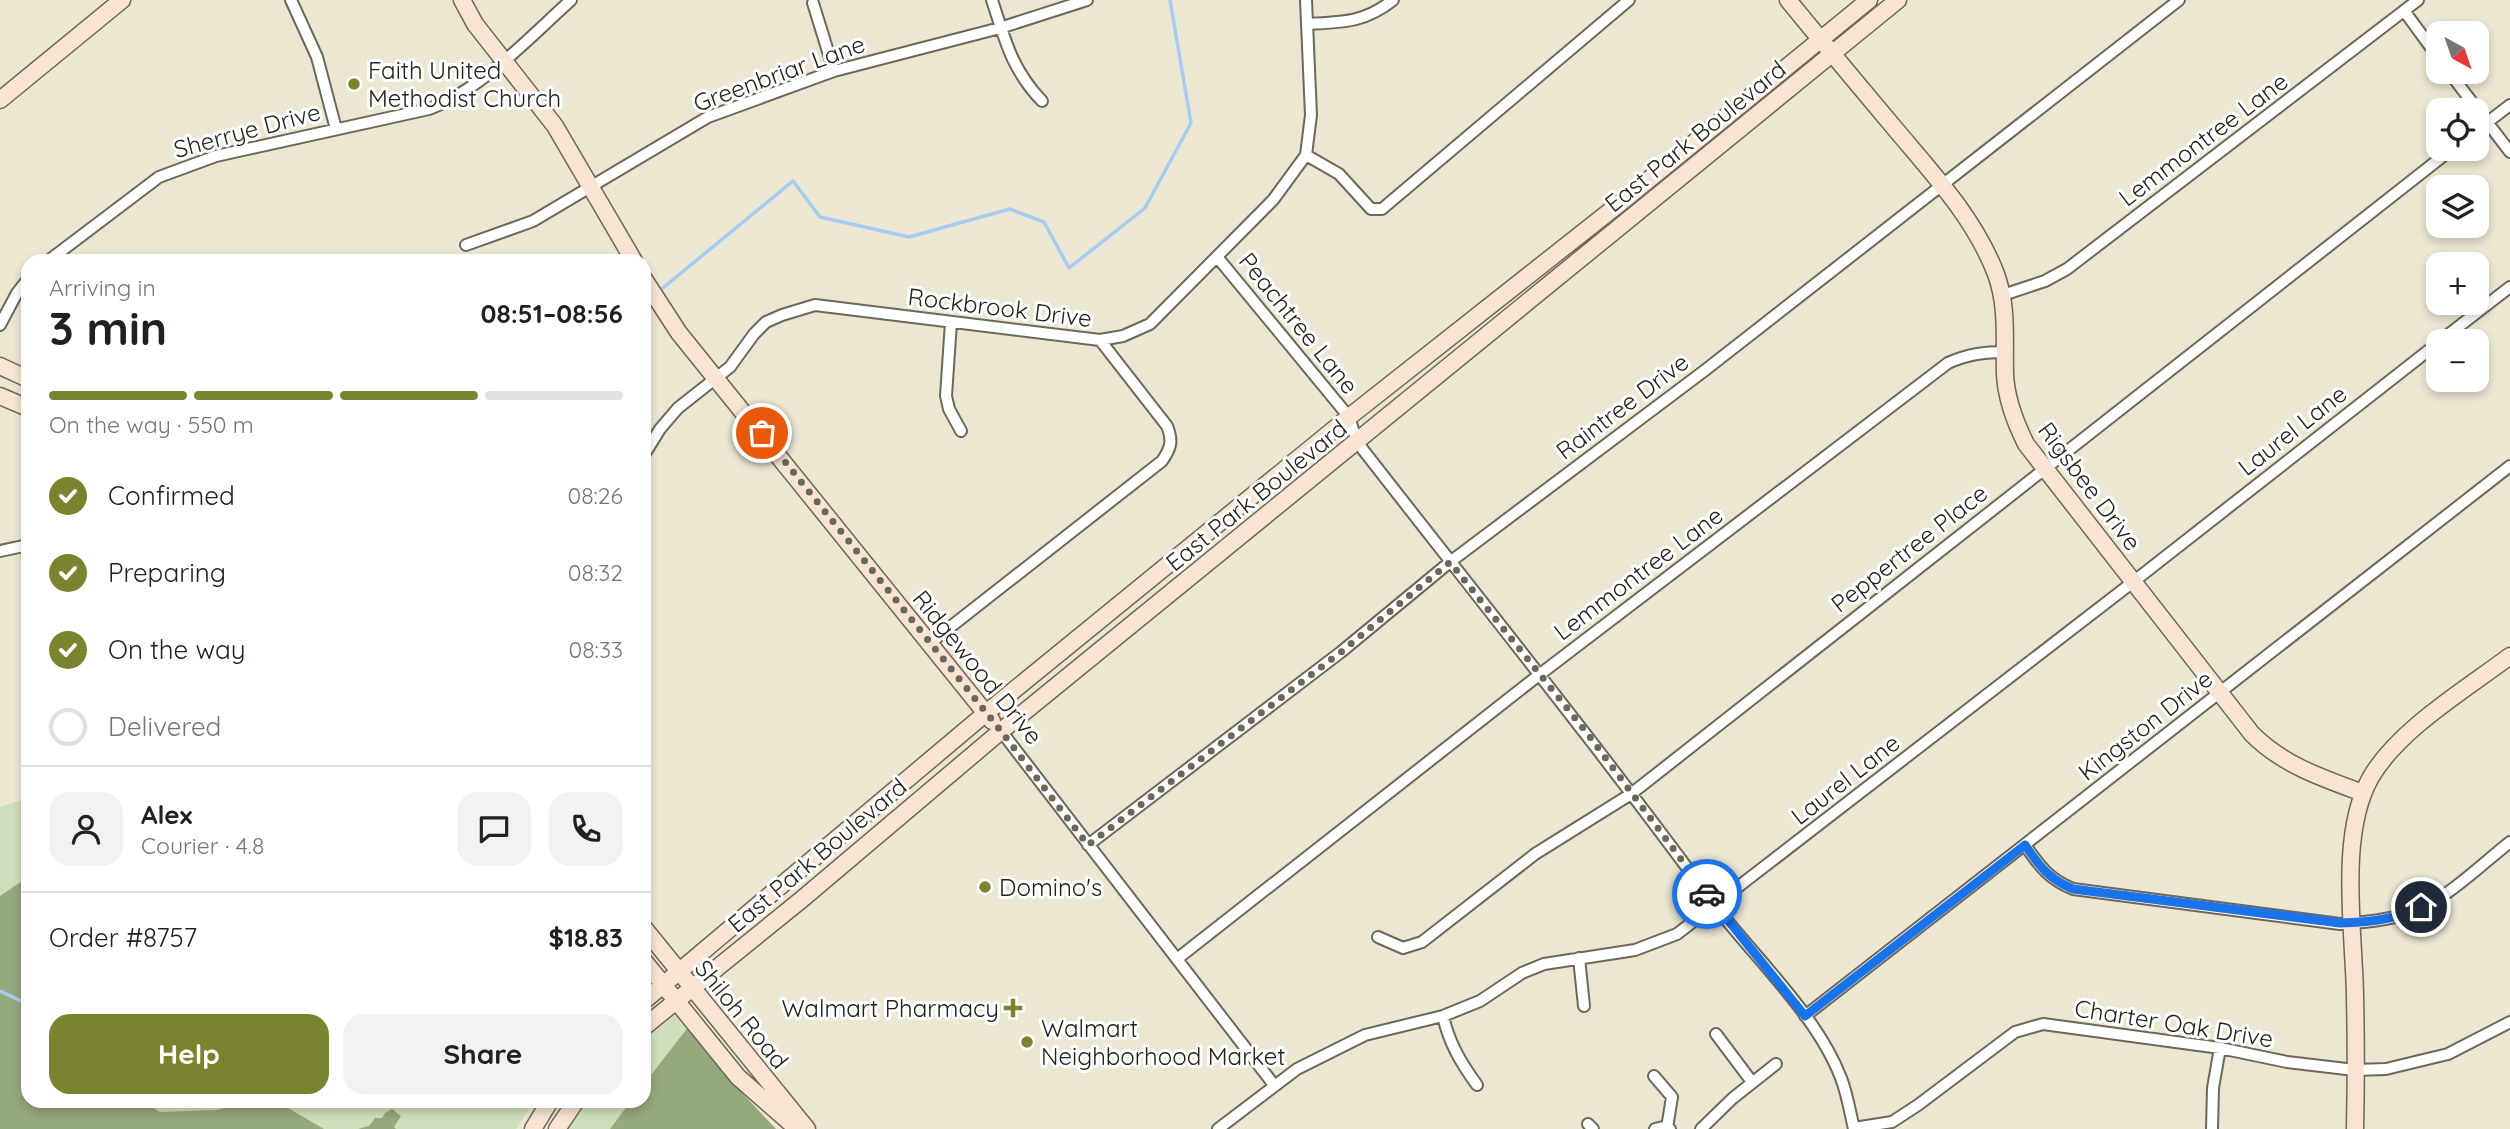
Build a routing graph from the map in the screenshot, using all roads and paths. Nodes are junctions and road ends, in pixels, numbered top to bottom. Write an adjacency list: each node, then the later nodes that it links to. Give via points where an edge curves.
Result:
1 (122, 0): 24 (main road)
2 (291, 0): 29 (street, via 317,58)
3 (462, 0): 22 (main road)
4 (571, 0): 22 (street, Sherrye Drive)
5 (992, 0): 18 (street)
6 (1087, 0): 18 (street, Greenbriar Lane)
7 (1306, 0): 17 (street, Rockbrook Drive)
8 (1393, 0): 17 (street, via 1361,19)
9 (1629, 0): 31 (street, via 1381,209 1371,209 1339,174)
10 (1788, 0): 19 (main road, Rigsbee Drive)
11 (1869, 0): 19 (main road, East Park Boulevard)
12 (1898, 0): 21 (main road, East Park Boulevard)
13 (2179, 0): 33 (street, Raintree Drive)
14 (2418, 0): 16 (street, Lemmontree Lane)
15 (813, 3): 23 (street)
16 (2405, 12): 20 (street); 42 (street, Lemmontree Lane, via 2067,269)
17 (1307, 24): 31 (street, Rockbrook Drive, via 1311,115)
18 (1000, 28): 23 (street, Greenbriar Lane); 25 (street, via 1026,85)
19 (1820, 40): 21 (main road, Rigsbee Drive); 54 (main road, East Park Boulevard)
20 (2426, 41)
21 (1832, 54): 33 (main road, Rigsbee Drive); 56 (main road, East Park Boulevard)
22 (504, 59): 29 (street, Sherrye Drive, via 445,103); 34 (main road, via 555,126)
23 (834, 71): 34 (street, Greenbriar Lane, via 708,117)
24 (0, 100)
25 (1042, 101)
26 (2510, 105): 27 (street)
27 (2489, 121)
28 (2489, 126): 30 (street)
29 (336, 129): 36 (street, Sherrye Drive, via 216,156 159,177)
30 (2510, 152)
31 (1306, 155): 38 (street, Rockbrook Drive, via 1273,200)
32 (2437, 161): 59 (street, Peppertree Place)
33 (1943, 186): 42 (main road, Rigsbee Drive, via 1984,246); 62 (street, Raintree Drive)
34 (591, 187): 35 (street, Greenbriar Lane, via 533,221); 37 (main road)
35 (466, 245)
36 (57, 254)
37 (630, 254)
38 (1218, 258): 46 (street, Rockbrook Drive, via 1150,324); 54 (street, Peachtree Lane)
39 (2510, 287): 45 (street, Laurel Lane)
40 (21, 288): 44 (street)
41 (651, 291): 51 (main road, Ridgewood Drive)
42 (2003, 295): 47 (main road, Rigsbee Drive)
43 (951, 322): 46 (street, Rockbrook Drive); 51 (street, Rockbrook Drive, via 806,307 766,322); 55 (street, via 946,396)
44 (0, 325)
45 (2456, 329)
46 (1100, 340): 64 (street, via 1167,426 1170,449 1162,461)
47 (2006, 352): 59 (main road, Rigsbee Drive, via 2005,374 2016,423); 66 (street, Lemmontree Lane, via 1966,355 1948,363)
48 (2426, 352): 63 (street, Laurel Lane)
49 (0, 366): 50 (main road)
50 (21, 376)
51 (717, 378): 57 (street, Rockbrook Drive, via 678,408); 64 (main road, Ridgewood Drive)
52 (0, 396): 53 (main road)
53 (21, 405)
54 (1349, 417): 56 (street, Peachtree Lane); 68 (main road, East Park Boulevard)
55 (961, 430)
56 (1357, 442): 62 (street, Peachtree Lane); 69 (main road, East Park Boulevard)
57 (651, 445)
58 (2510, 466): 67 (street, Kingston Drive)
59 (2045, 469): 63 (main road, Rigsbee Drive); 70 (street, Peppertree Place)
60 (21, 546): 61 (street)
61 (0, 551)
62 (1450, 562): 66 (street, Peachtree Lane); 73 (street, Raintree Drive, via 1341,652)
63 (2133, 582): 67 (main road, Rigsbee Drive); 75 (street, Laurel Lane)
64 (930, 643): 68 (main road, Ridgewood Drive)
65 (2510, 656): 71 (main road, via 2407,733)
66 (1539, 675): 70 (street, Peachtree Lane); 80 (street, Lemmontree Lane)
67 (2220, 693): 71 (main road, Rigsbee Drive, via 2274,754); 74 (street, Kingston Drive)
68 (986, 713): 69 (main road, Ridgewood Drive); 82 (main road, East Park Boulevard)
69 (1001, 731): 73 (street, Ridgewood Drive); 84 (main road, East Park Boulevard)
70 (1631, 793): 75 (street, Peachtree Lane); 78 (street, Peppertree Place, via 1535,854 1422,942 1403,948)
71 (2363, 793): 76 (main road, via 2353,841)
72 (2510, 842): 76 (street, via 2434,901 2407,914)
73 (1088, 845): 80 (street, Ridgewood Drive)
74 (2025, 845): 76 (street, via 2047,875 2073,889); 89 (street, Kingston Drive)
75 (1716, 905): 79 (street, Laurel Lane, via 1677,934 1653,944); 89 (street, Peachtree Lane)
76 (2353, 923): 95 (main road)
77 (651, 937): 82 (main road, Shiloh Road)
78 (1378, 937)
79 (1579, 958): 87 (street); 88 (street, Laurel Lane, via 1544,964)
80 (1177, 959): 98 (street, Ridgewood Drive)
81 (651, 970): 83 (main road, Shiloh Road)
82 (678, 972): 83 (main road, East Park Boulevard); 84 (main road, Shiloh Road)
83 (663, 985): 85 (main road, East Park Boulevard); 86 (main road, Shiloh Road)
84 (692, 989): 86 (main road, East Park Boulevard); 107 (main road, Shiloh Road)
85 (651, 996)
86 (676, 1001): 90 (main road, East Park Boulevard); 106 (main road, Shiloh Road, via 738,1077)
87 (1584, 1006)
88 (1443, 1016): 98 (street, Laurel Lane, via 1365,1035); 99 (street, via 1458,1058)
89 (1805, 1016): 103 (street, Peachtree Lane, via 1842,1078)
90 (651, 1021)
91 (2510, 1022): 95 (street, Charter Oak Drive, via 2448,1054 2386,1069)
92 (1716, 1034): 97 (street)
93 (2220, 1048): 95 (street, Charter Oak Drive); 103 (street, Charter Oak Drive, via 2043,1024 2015,1032 1892,1122); 111 (street)
94 (1776, 1064): 97 (street)
95 (2355, 1070): 112 (main road)
96 (1654, 1076): 102 (street, via 1672,1097)
97 (1752, 1082): 110 (street)
98 (1273, 1085): 108 (street, Laurel Lane)
99 (1477, 1085)
100 (546, 1108): 104 (main road)
101 (571, 1108): 105 (main road)
102 (1669, 1128): 109 (street)
103 (1854, 1128)
104 (533, 1129)
105 (557, 1129)
106 (797, 1129)
107 (807, 1129)
108 (1218, 1129)
109 (1655, 1129)
110 (1702, 1129)
111 (2211, 1129)
112 (2355, 1129)

